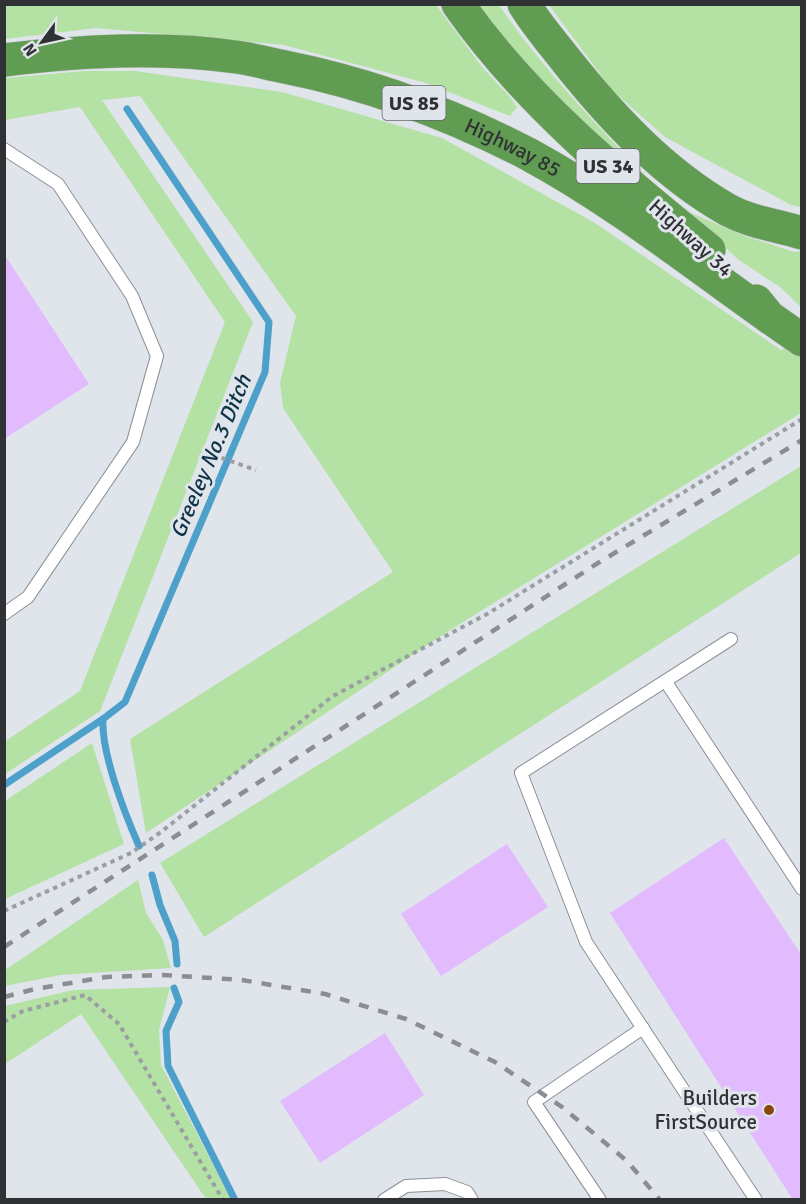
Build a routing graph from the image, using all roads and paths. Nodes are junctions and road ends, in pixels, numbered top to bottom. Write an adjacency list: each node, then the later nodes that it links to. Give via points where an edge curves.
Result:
1 (458, 4): 6 (highway, Highway 34 / US 34, via 512,72 596,156 720,258)
2 (524, 4): 5 (highway, via 617,120 683,180 729,211 766,226)
3 (4, 60): 6 (highway, Highway 85 / US 85, via 109,52 236,57 330,76 405,100 462,122 529,155 616,208)
4 (4, 149): 11 (lane, via 58,184 132,296 157,356 133,442 28,597)
5 (801, 233)
6 (769, 317): 7 (highway, Highway 34 / US 34)
7 (800, 339)
8 (801, 419): 15 (path, via 487,614 333,696 130,853)
9 (213, 455): 10 (path)
10 (256, 470)
11 (4, 614)
12 (731, 639): 13 (lane)
13 (666, 682): 14 (lane); 17 (lane, via 520,773 586,942)
14 (801, 889)
15 (4, 910)
16 (4, 1022): 18 (path, via 23,1011 85,995 119,1024)
17 (643, 1028): 21 (lane, via 534,1102); 22 (lane)
18 (223, 1200)
19 (384, 1200): 20 (lane, via 406,1186 445,1184 467,1192)
20 (472, 1200)
21 (600, 1200)
22 (756, 1200)

